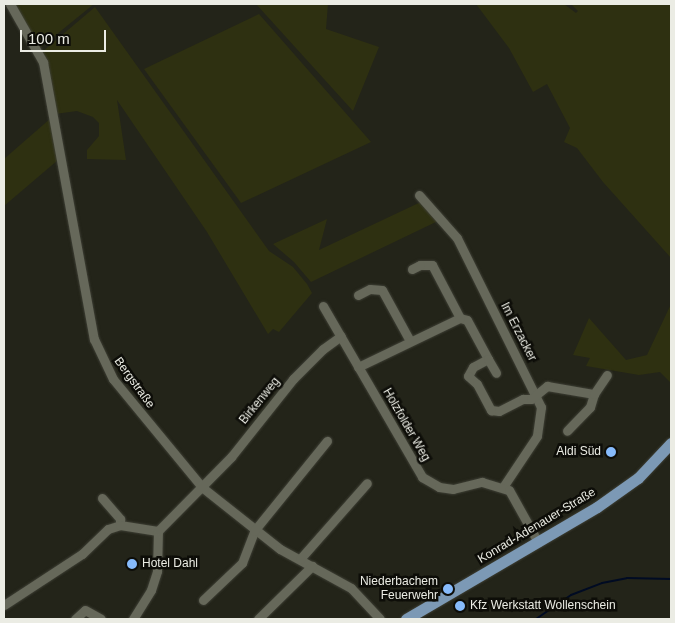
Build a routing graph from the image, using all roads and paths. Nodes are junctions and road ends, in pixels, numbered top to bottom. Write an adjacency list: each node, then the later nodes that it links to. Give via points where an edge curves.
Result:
1 (10, 4): 20 (street, Bergstraße, via 43,62 84,295 99,354 129,400)
2 (419, 195): 14 (street, Im Erzacker, via 457,238)
3 (412, 269): 6 (street, via 432,265)
4 (358, 296): 8 (street, via 370,289 382,290)
5 (323, 306): 7 (street, Holzfolder Weg)
6 (460, 318): 8 (street); 9 (street, via 467,320)
7 (341, 336): 10 (street, Holzfolder Weg); 20 (street, Birkenweg, via 323,349 294,379)
8 (410, 341): 10 (street)
9 (488, 360): 11 (street); 14 (street, via 473,366 468,376 491,410 499,411 523,399)
10 (358, 367): 19 (street, Holzfolder Weg, via 422,477 453,489 482,482)
11 (496, 373)
12 (607, 375): 13 (street)
13 (594, 394): 14 (street, via 547,386); 15 (street, via 590,407)
14 (537, 397): 19 (street, Im Erzacker, via 542,416 538,436)
15 (567, 431)
16 (327, 442): 24 (street)
17 (670, 446): 25 (main road, Konrad-Adenauer-Straße, via 632,483)
18 (367, 483): 26 (street)
19 (503, 487): 25 (street, via 516,500)
20 (204, 488): 23 (street, Birkenweg); 24 (street, Bergstraße)
21 (102, 498): 22 (street, via 120,519)
22 (120, 525): 23 (street); 29 (street, via 104,532 82,554)
23 (158, 531): 32 (street, via 157,571 151,590)
24 (254, 531): 26 (street, Bergstraße); 28 (street, via 242,563)
25 (538, 542): 35 (main road, Konrad-Adenauer-Straße)
26 (300, 559): 27 (street, Bergstraße)
27 (312, 566): 33 (street); 34 (street, Bergstraße, via 351,588)
28 (203, 600)
29 (4, 605)
30 (75, 619): 31 (street, via 85,610)
31 (101, 619)
32 (133, 619)
33 (258, 619)
34 (380, 619)
35 (406, 619)

